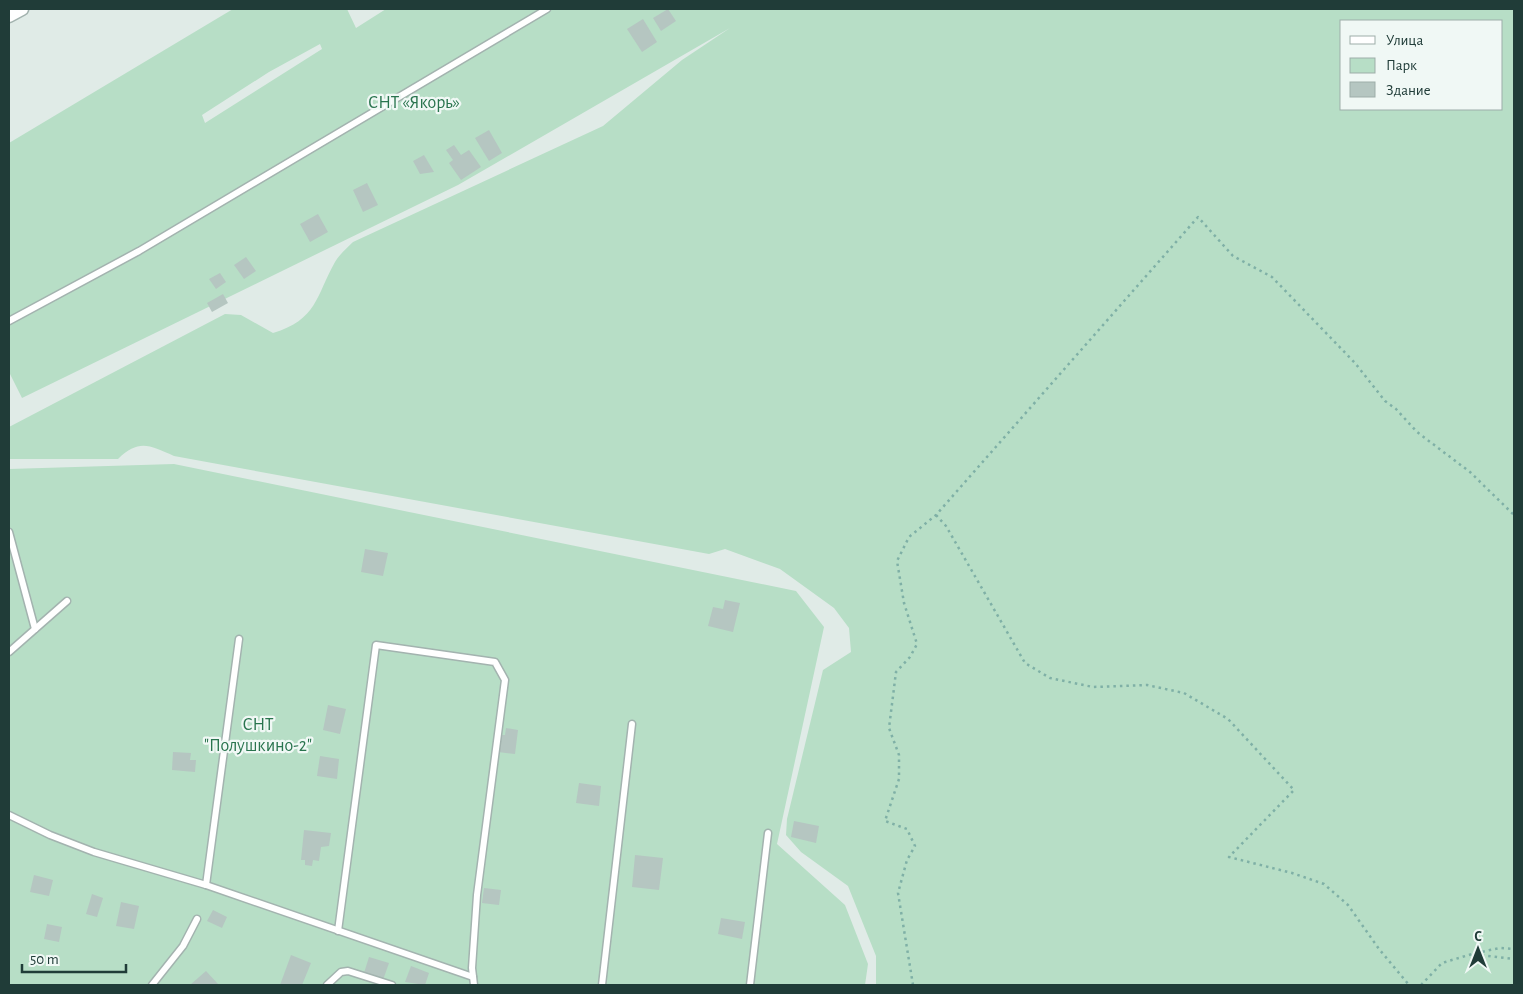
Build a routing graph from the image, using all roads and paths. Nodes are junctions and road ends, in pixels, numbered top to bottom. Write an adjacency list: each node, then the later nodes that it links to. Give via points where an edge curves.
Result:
1 (22, 9): 3 (street)
2 (546, 9): 4 (lane, via 139,250)
3 (9, 16)
4 (9, 321)
5 (936, 515): 6 (path, via 1198,218 1233,256 1272,277 1354,363 1385,401 1417,432 1470,472); 28 (path, via 909,537 897,561 904,603 917,644 896,672 889,728 899,755 899,779 885,821 906,829 915,846 907,860 898,893); 29 (path, via 946,526 1025,663 1050,678 1094,687 1147,686 1184,694 1228,720 1294,790 1229,857 1324,884 1348,905)
6 (1514, 515)
7 (9, 532): 9 (lane)
8 (67, 601): 9 (lane)
9 (35, 629): 11 (lane)
10 (239, 639): 15 (lane)
11 (9, 652)
12 (632, 724): 26 (lane)
13 (9, 815): 15 (lane, via 94,852)
14 (768, 833): 27 (lane)
15 (206, 885): 17 (lane)
16 (197, 919): 22 (lane, via 183,946)
17 (338, 931): 21 (lane); 21 (lane, via 376,646 495,662 506,680 480,869)
18 (1514, 949): 19 (path, via 1500,948)
19 (1472, 954): 20 (path); 30 (path, via 1442,962)
20 (1514, 959)
21 (473, 978): 25 (lane)
22 (152, 985)
23 (327, 985): 24 (lane, via 341,972 348,971)
24 (392, 985)
25 (474, 985)
26 (602, 985)
27 (750, 985)
28 (913, 985)
29 (1409, 985)
30 (1421, 985)

